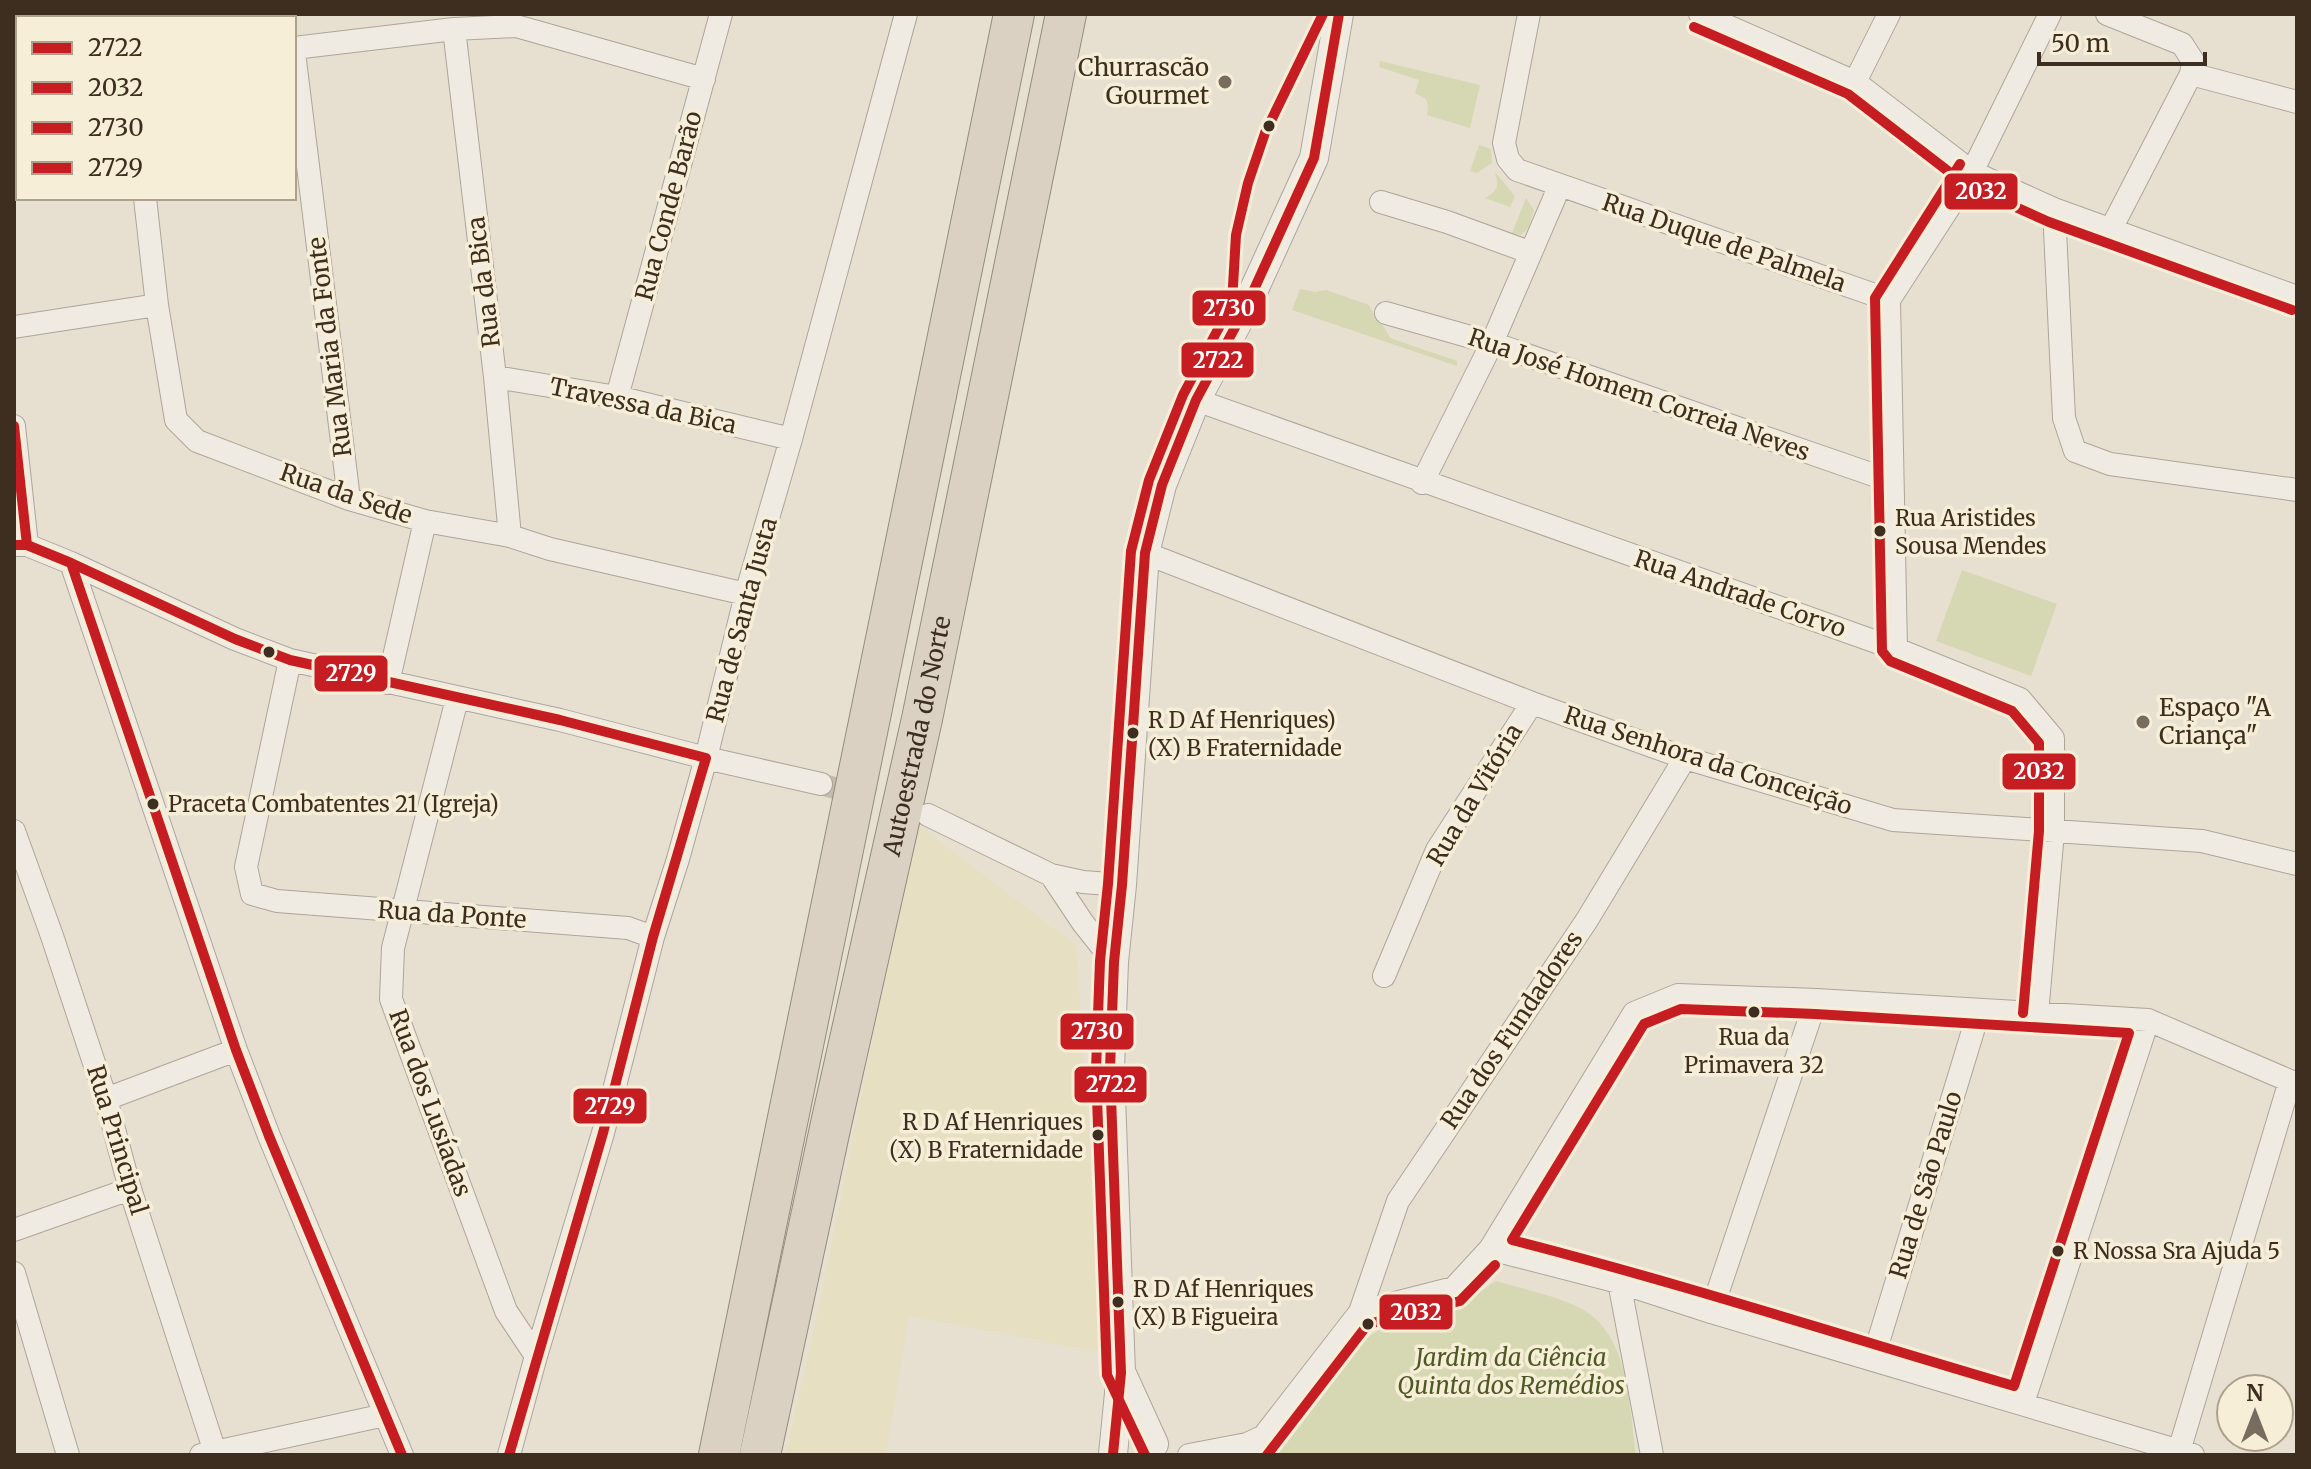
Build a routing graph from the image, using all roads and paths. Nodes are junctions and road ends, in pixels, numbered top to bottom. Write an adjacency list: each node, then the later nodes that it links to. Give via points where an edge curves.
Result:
1 (721, 14): 17 (street, Rua Conde Barão)
2 (906, 14): 37 (street, Rua de Santa Justa)
3 (1014, 14): 94 (highway, Autoestrada do Norte)
4 (1066, 14): 95 (highway, Autoestrada do Norte, via 922,719)
5 (1339, 14): 35 (street, via 1314,158 1246,307)
6 (1529, 14): 21 (street, Rua Duque de Palmela, via 1504,143 1517,170)
7 (1700, 14): 11 (street)
8 (1889, 14): 18 (street)
9 (2050, 14): 20 (street)
10 (2107, 14): 16 (street, via 2182,44 2193,61)
11 (1726, 19): 18 (street)
12 (516, 20): 13 (street); 17 (street)
13 (454, 29): 14 (street); 33 (street, Rua da Bica)
14 (296, 50)
15 (296, 66): 41 (street, Rua Maria da Fonte)
16 (2191, 74): 19 (street); 25 (street)
17 (704, 79): 34 (street, Rua Conde Barão)
18 (1855, 82): 20 (street)
19 (2297, 102)
20 (1972, 172): 24 (street); 28 (street)
21 (1560, 185): 26 (street); 28 (street, Rua Duque de Palmela)
22 (145, 200): 29 (street, Rua da Sede)
23 (1381, 202): 26 (street)
24 (2054, 209): 25 (street); 40 (street, via 2064,418 2075,451 2110,464)
25 (2111, 229): 27 (street)
26 (1529, 252): 32 (street)
27 (2297, 297)
28 (1889, 300): 38 (street)
29 (157, 305): 31 (street); 41 (street, Rua da Sede, via 176,420 197,441)
30 (1386, 313): 32 (street, Rua José Homem Correia Neves)
31 (14, 327)
32 (1492, 343): 38 (street, Rua José Homem Correia Neves); 39 (street)
33 (495, 377): 34 (street, Travessa da Bica); 43 (street, Rua da Bica)
34 (617, 397): 37 (street, Travessa da Bica)
35 (1196, 400): 39 (street, Rua Andrade Corvo); 45 (street, via 1162,485)
36 (14, 426): 44 (street)
37 (791, 439): 47 (street, Rua de Santa Justa)
38 (1891, 481): 48 (street)
39 (1422, 483): 48 (street, Rua Andrade Corvo)
40 (2297, 490)
41 (349, 499): 42 (street, Rua da Sede)
42 (425, 521): 43 (street, Rua da Sede); 50 (street)
43 (510, 536): 47 (street, Rua da Sede)
44 (21, 545): 46 (street)
45 (1145, 553): 52 (street, Rua Senhora da Conceição); 61 (street)
46 (71, 563): 49 (street); 70 (street)
47 (746, 594): 53 (street, Rua de Santa Justa)
48 (1896, 649): 58 (street, Rua Andrade Corvo, via 2020,699 2053,738)
49 (290, 660): 50 (street); 62 (street, Rua da Ponte, via 246,867 252,894 277,901)
50 (388, 683): 51 (street)
51 (457, 699): 53 (street); 62 (street, Rua dos Lusíadas)
52 (1532, 703): 54 (street, Rua Senhora da Conceição); 65 (street, Rua da Vitória, via 1437,850)
53 (706, 758): 55 (street); 63 (street, Rua de Santa Justa)
54 (1685, 758): 58 (street, Rua Senhora da Conceição, via 1893,820); 78 (street, Rua dos Fundadores, via 1587,920 1398,1201)
55 (821, 784)
56 (928, 815): 60 (street)
57 (14, 831): 72 (street, Rua Principal)
58 (2053, 832): 59 (street, Rua Senhora da Conceição, via 2202,841); 68 (street, Rua Andrade Corvo)
59 (2297, 864)
60 (1051, 875): 61 (street); 64 (street)
61 (1122, 885): 64 (street)
62 (402, 910): 63 (street, Rua da Ponte, via 628,928); 81 (street, Rua dos Lusíadas, via 393,948 391,999 506,1311)
63 (653, 937): 81 (street, Rua de Santa Justa, via 603,1133)
64 (1114, 962): 83 (street, via 1110,1069)
65 (1384, 976)
66 (1816, 1000): 67 (street); 75 (street, via 1678,995 1634,1013); 79 (street)
67 (1979, 1011): 68 (street); 82 (street, Rua de São Paulo)
68 (2037, 1014): 69 (street)
69 (2148, 1020): 71 (street); 84 (street)
70 (236, 1050): 72 (street); 85 (street)
71 (2294, 1082): 89 (street)
72 (106, 1099): 73 (street, Rua Principal)
73 (130, 1189): 74 (street); 88 (street, Rua Principal)
74 (14, 1230)
75 (1490, 1249): 77 (street); 78 (street, via 1454,1288)
76 (14, 1273): 80 (street)
77 (1619, 1282): 79 (street); 98 (street)
78 (1360, 1312): 86 (street, Rua dos Fundadores)
79 (1711, 1312): 82 (street)
80 (21, 1321): 91 (street)
81 (536, 1356): 93 (street, Rua de Santa Justa)
82 (1873, 1359): 84 (street)
83 (1121, 1373): 87 (street); 90 (street)
84 (2023, 1403): 89 (street)
85 (385, 1415): 88 (street); 92 (street)
86 (1265, 1436): 96 (street); 97 (street, Rua dos Fundadores)
87 (1162, 1450): 90 (street, via 1132,1443)
88 (208, 1453)
89 (2186, 1453)
90 (1113, 1454)
91 (68, 1455)
92 (402, 1455)
93 (509, 1455)
94 (719, 1455)
95 (760, 1455)
96 (1189, 1455)
97 (1249, 1455)
98 (1652, 1455)

